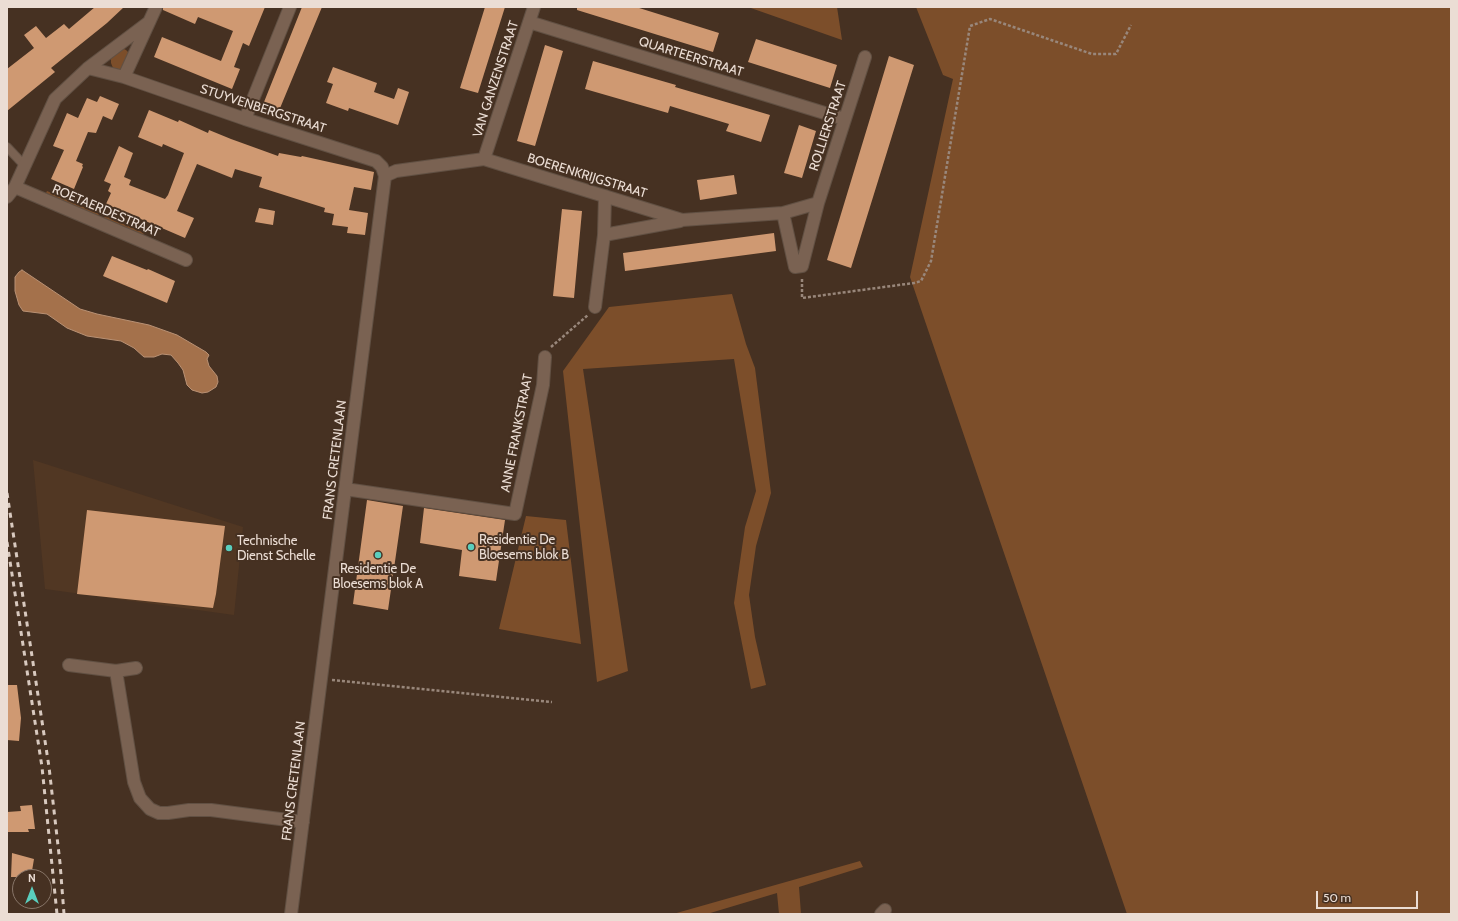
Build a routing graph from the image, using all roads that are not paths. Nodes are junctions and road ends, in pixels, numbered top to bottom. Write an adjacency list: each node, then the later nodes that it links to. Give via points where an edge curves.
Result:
1 (156, 7): 4 (street)
2 (290, 7): 9 (street)
3 (534, 7): 5 (street, VAN GANZENSTRAAT)
4 (149, 22): 7 (street); 8 (street)
5 (529, 22): 10 (street, QUARTEERSTRAAT); 12 (street, VAN GANZENSTRAAT)
6 (865, 57): 10 (street, ROLLIERSTRAAT)
7 (88, 68): 8 (street, STUYVENBERGSTRAAT); 13 (street, via 55,99)
8 (124, 77): 9 (street, STUYVENBERGSTRAAT)
9 (245, 119): 14 (street, STUYVENBERGSTRAAT, via 376,162 382,167)
10 (844, 119): 18 (street, ROLLIERSTRAAT)
11 (7, 147): 13 (lane)
12 (484, 159): 14 (street, BOERENKRIJGSTRAAT, via 396,172); 16 (street, BOERENKRIJGSTRAAT)
13 (24, 166): 15 (street)
14 (385, 176): 25 (street, FRANS CRETENLAAN)
15 (15, 187): 17 (street); 22 (street, ROETAERDESTRAAT)
16 (605, 196): 20 (street, BOERENKRIJGSTRAAT); 21 (street)
17 (7, 197)
18 (818, 203): 19 (street, BOERENKRIJGSTRAAT); 19 (street, ROLLIERSTRAAT, via 802,266 794,267)
19 (783, 213): 20 (street, BOERENKRIJGSTRAAT)
20 (682, 220): 21 (street)
21 (604, 235): 23 (street)
22 (186, 260)
23 (595, 307)
24 (545, 357): 25 (street, ANNE FRANKSTRAAT, via 543,385 515,514)
25 (345, 489): 29 (street, FRANS CRETENLAAN)
26 (69, 665): 28 (street)
27 (136, 668): 28 (street)
28 (116, 671): 29 (street, via 134,782 140,798 150,809 159,813 211,810)
29 (302, 822): 30 (street, FRANS CRETENLAAN)
30 (291, 914)

